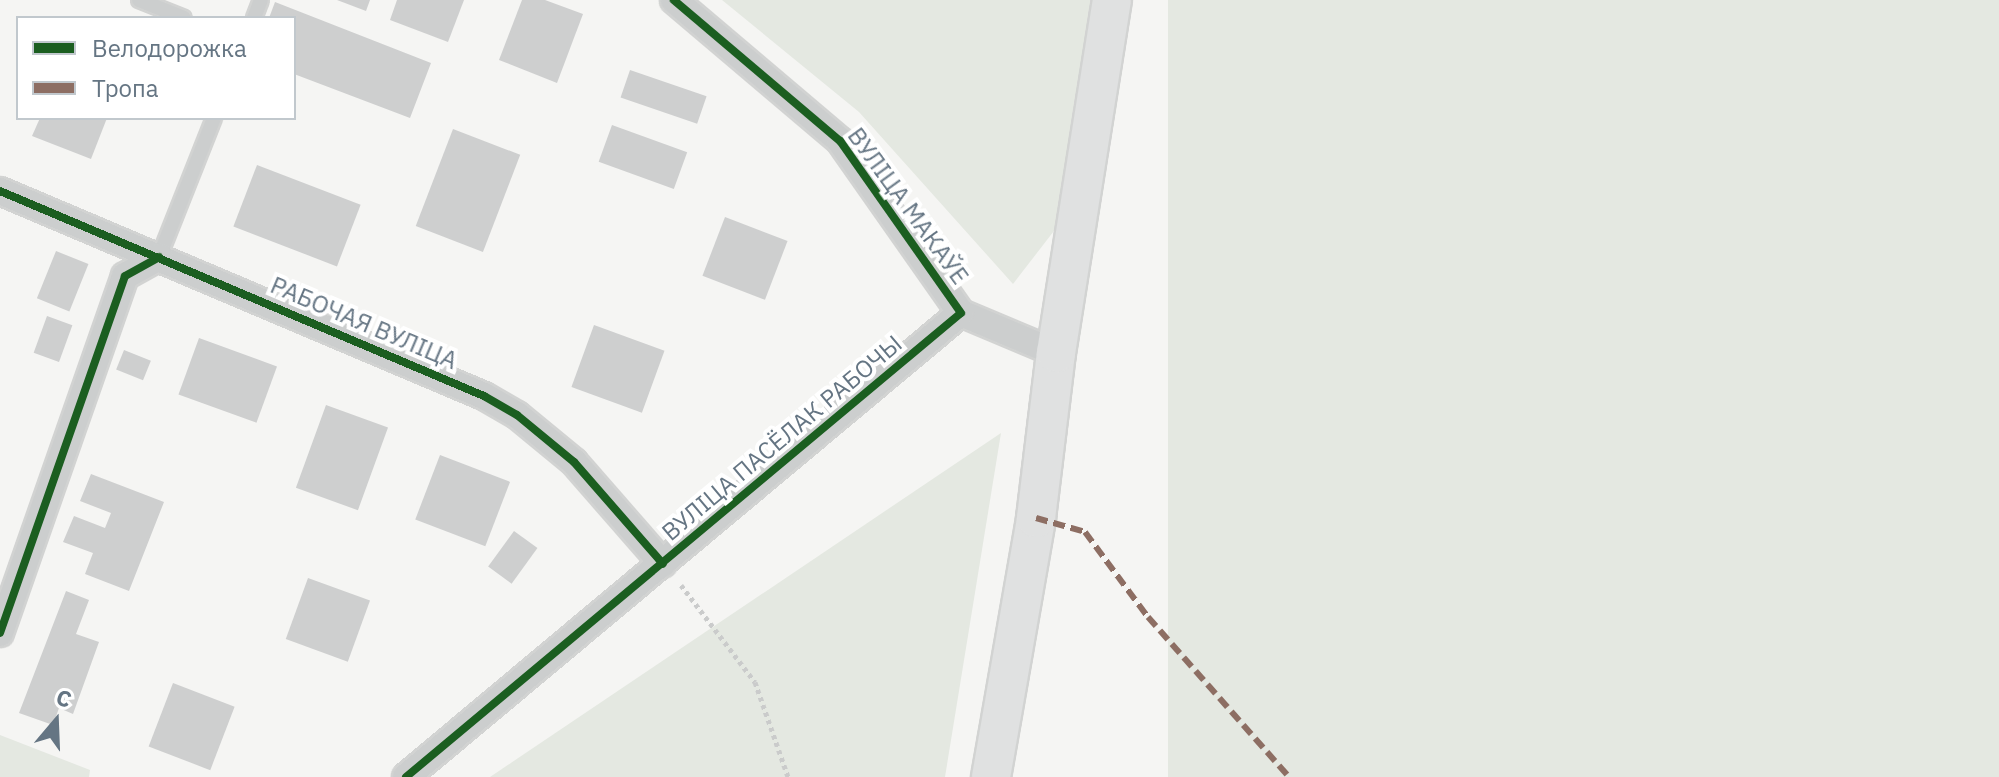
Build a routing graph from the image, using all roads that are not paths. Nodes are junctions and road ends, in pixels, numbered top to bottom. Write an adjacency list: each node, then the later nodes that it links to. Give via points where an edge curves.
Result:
1 (139, 0): 4 (lane)
2 (674, 0): 8 (street, ВУЛІЦА МАКАЎЕ, via 840,141)
3 (1112, 0): 9 (main road)
4 (179, 16)
5 (213, 120): 7 (lane)
6 (0, 191): 7 (street, РАБОЧАЯ ВУЛІЦА)
7 (159, 257): 10 (street, РАБОЧАЯ ВУЛІЦА, via 517,415 574,462); 11 (street, via 125,276)
8 (961, 313): 9 (street); 10 (street, ВУЛІЦА ПАСЁЛАК РАБОЧЫ)
9 (1056, 353): 13 (main road, via 1036,518)
10 (663, 564): 12 (street, ВУЛІЦА ПАСЁЛАК РАБОЧЫ)
11 (0, 633)
12 (406, 777)
13 (991, 777)

